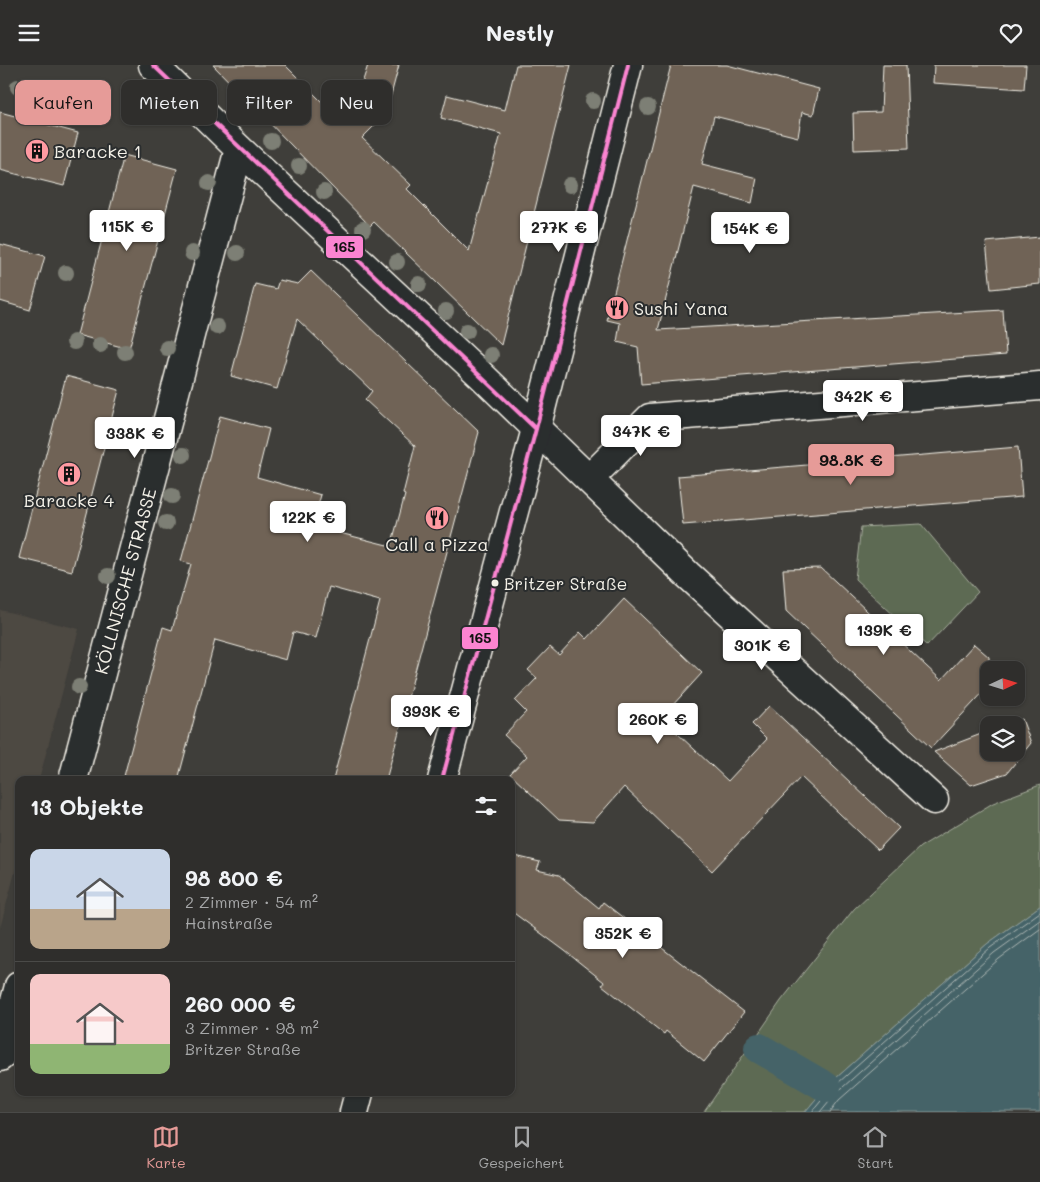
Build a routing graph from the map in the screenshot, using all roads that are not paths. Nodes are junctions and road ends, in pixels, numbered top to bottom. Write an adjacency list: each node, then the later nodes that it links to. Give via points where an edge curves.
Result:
1 (153, 65): 3 (street)
2 (628, 65): 5 (street)
3 (238, 149): 5 (street); 7 (street, KÖLLNISCHE STRASSE)
4 (1040, 386): 6 (street, via 650,418)
5 (536, 429): 6 (street); 8 (street)
6 (589, 479): 9 (street, via 688,575)
7 (74, 776)
8 (443, 776)
9 (934, 800)
10 (15, 1001): 11 (street)
11 (0, 1057)
12 (358, 1096): 13 (street)
13 (354, 1112)

